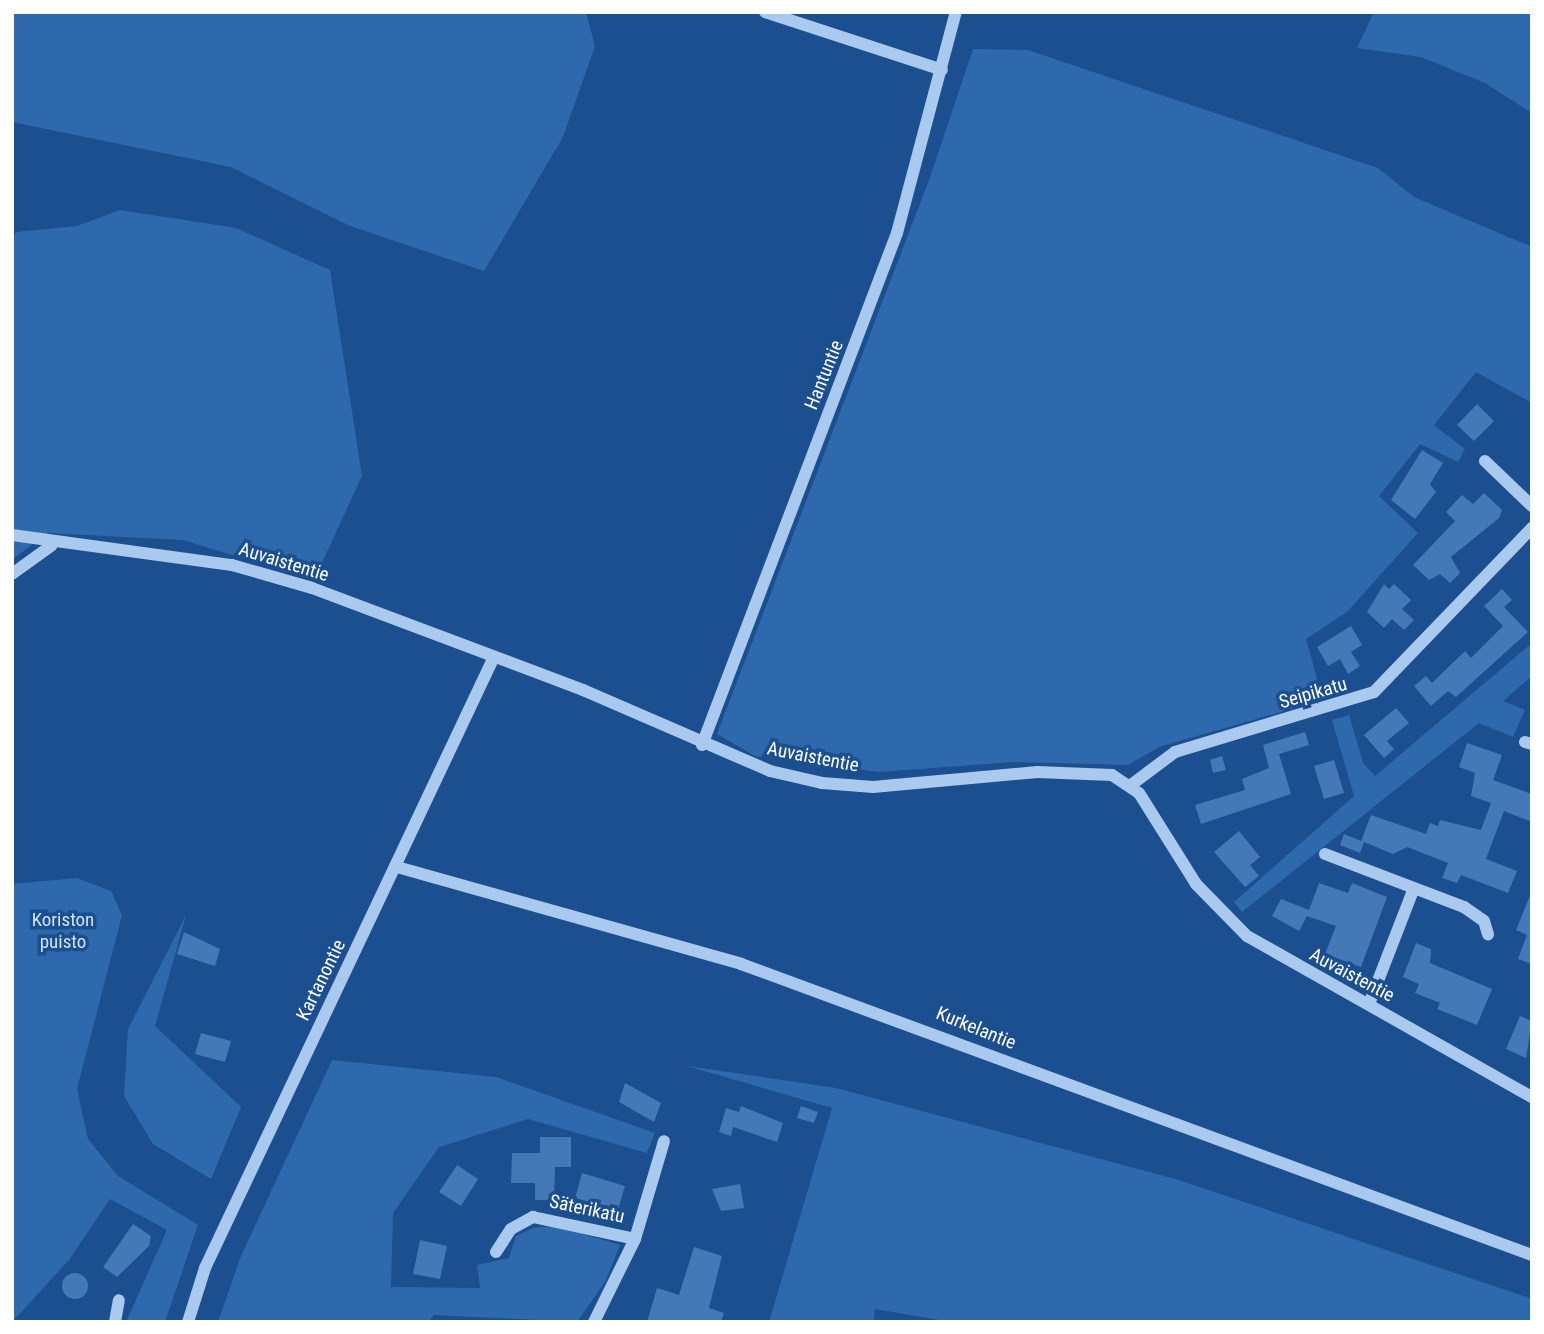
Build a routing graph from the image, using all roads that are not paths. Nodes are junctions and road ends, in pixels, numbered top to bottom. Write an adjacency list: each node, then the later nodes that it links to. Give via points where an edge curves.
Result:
1 (765, 12): 3 (street)
2 (956, 12): 3 (street, Hantuntie)
3 (942, 70): 11 (street, Hantuntie, via 921,159 869,313)
4 (1485, 461): 5 (street)
5 (1532, 506)
6 (1532, 528): 12 (street, Seipikatu, via 1374,692 1175,752)
7 (12, 535): 8 (street, Auvaistentie)
8 (52, 545): 9 (street); 10 (street, Auvaistentie, via 232,565)
9 (12, 574)
10 (494, 657): 11 (street, Auvaistentie); 14 (street, Kartanontie)
11 (702, 744): 12 (street, Auvaistentie, via 770,771 873,788 1081,771)
12 (1131, 785): 17 (street, Auvaistentie, via 1202,891 1234,926)
13 (1325, 854): 15 (street)
14 (397, 867): 22 (street, Kurkelantie, via 741,964); 25 (street, Kartanontie, via 211,1257)
15 (1413, 888): 16 (street, via 1472,910); 17 (street)
16 (1488, 934)
17 (1369, 1004): 18 (street, Auvaistentie)
18 (1532, 1097)
19 (664, 1141): 20 (street)
20 (635, 1239): 21 (street, Säterikatu, via 533,1217 511,1229); 26 (street, Säterikatu)
21 (496, 1252)
22 (1532, 1255)
23 (119, 1300): 24 (street)
24 (115, 1322)
25 (188, 1322)
26 (594, 1322)

